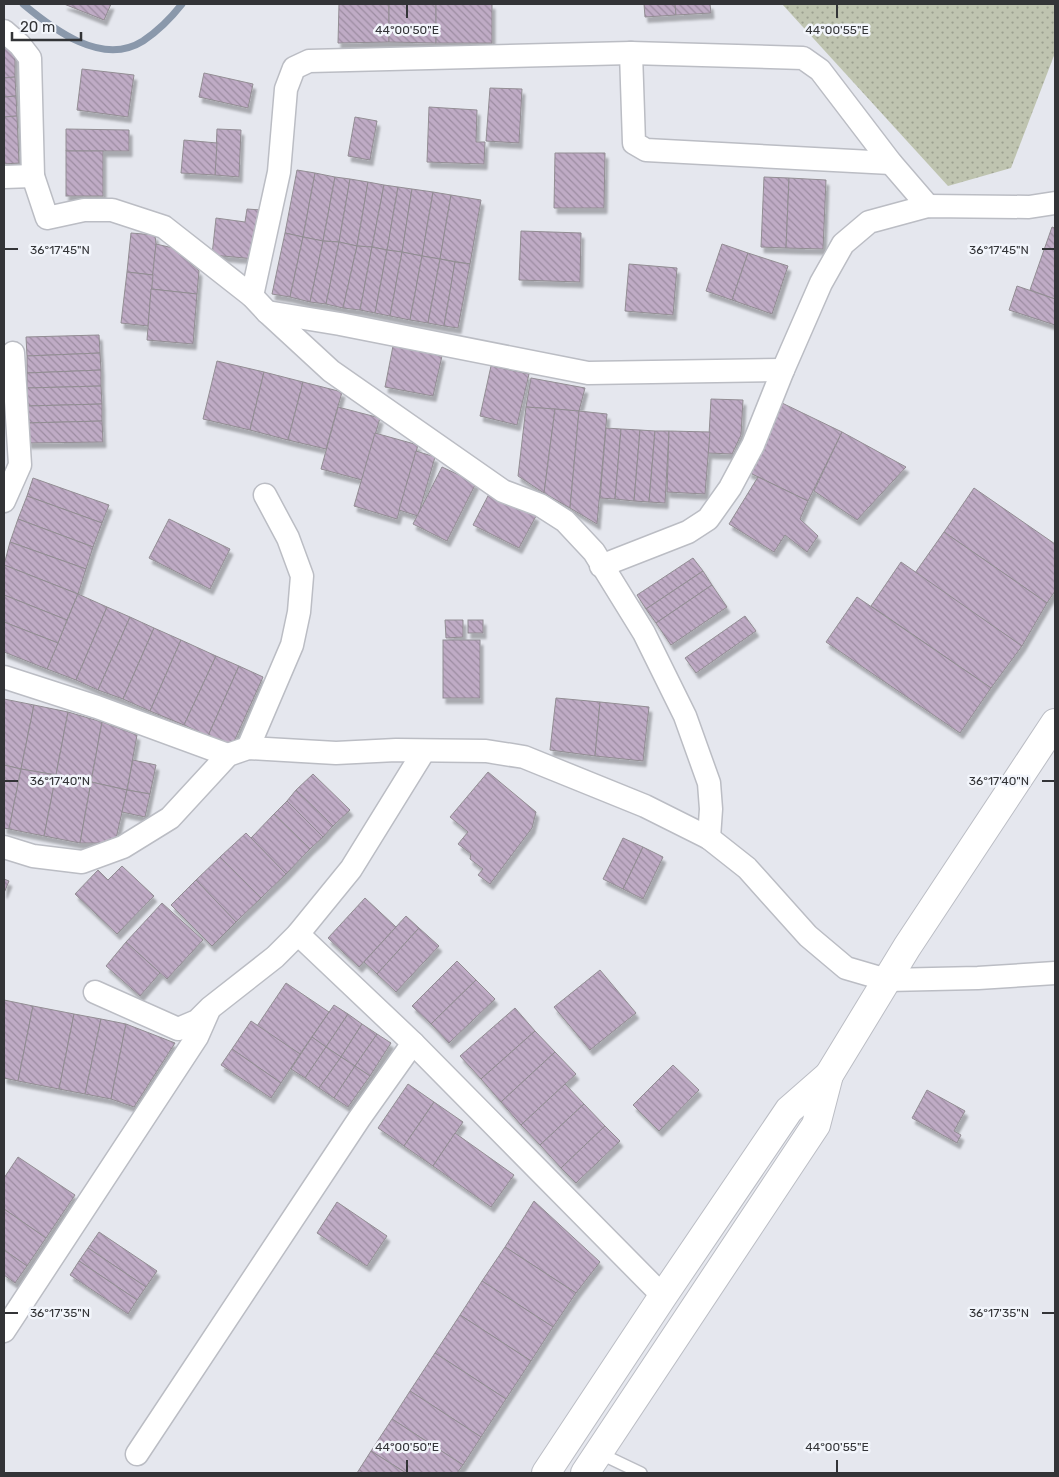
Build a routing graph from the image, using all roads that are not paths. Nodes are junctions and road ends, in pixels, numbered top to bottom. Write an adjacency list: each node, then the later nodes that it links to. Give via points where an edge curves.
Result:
1 (4, 32): 4 (street, via 30,58)
2 (631, 53): 3 (street, via 804,58 820,70); 3 (street, via 634,143 646,150); 8 (street, via 310,61 294,68 286,89 279,172)
3 (891, 163): 7 (street)
4 (33, 176): 5 (street); 8 (street, via 47,218 84,210 112,210 164,227)
5 (4, 177)
6 (1055, 203): 7 (street, via 1029,207)
7 (928, 206): 10 (street, via 869,222 844,244 820,283)
8 (260, 304): 10 (street, via 340,324 588,373); 13 (street, via 331,371 434,444 503,491 540,505 566,520 594,552)
9 (13, 353): 12 (street, via 20,465)
10 (783, 370): 13 (street, via 753,445 730,488 708,519 688,532)
11 (265, 495): 16 (street, via 288,538 302,576 299,612 292,645)
12 (4, 501)
13 (601, 566): 18 (street, via 644,633 685,716 709,783 712,809)
14 (4, 678): 16 (street)
15 (1055, 723): 22 (street)
16 (238, 751): 17 (street); 19 (street, via 170,818 123,848 82,862 33,856)
17 (424, 751): 18 (street, via 486,751 524,757 645,806); 20 (street, via 351,868)
18 (709, 838): 22 (street, via 747,868 826,953 846,968)
19 (4, 847)
20 (298, 934): 24 (street, via 275,957); 25 (street)
21 (1055, 973): 22 (street)
22 (887, 980): 26 (street)
23 (95, 992): 24 (street, via 178,1029 197,1021)
24 (210, 1008): 28 (street, via 197,1037)
25 (413, 1044): 27 (street); 29 (street, via 359,1118)
26 (829, 1075): 27 (street, via 789,1110); 30 (street, via 816,1125)
27 (663, 1296): 31 (street)
28 (4, 1331)
29 (138, 1454)
30 (592, 1463): 32 (lane)
31 (546, 1473)
32 (641, 1473)

